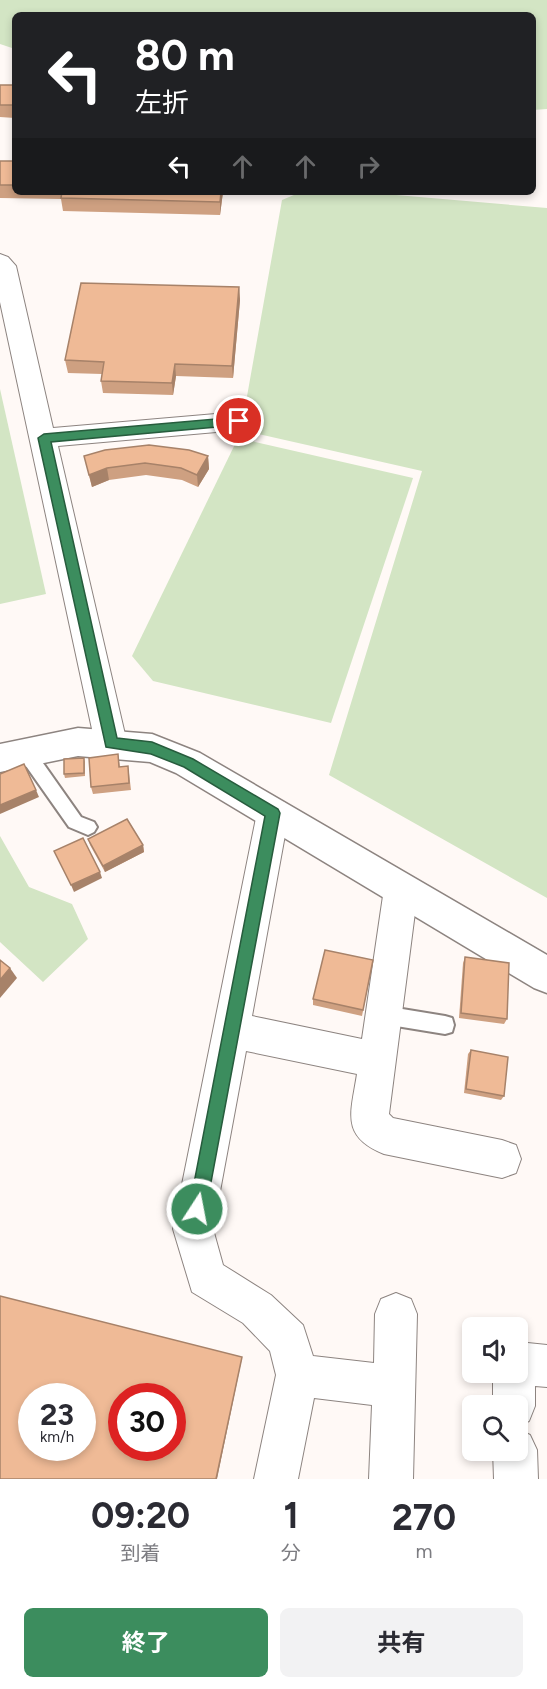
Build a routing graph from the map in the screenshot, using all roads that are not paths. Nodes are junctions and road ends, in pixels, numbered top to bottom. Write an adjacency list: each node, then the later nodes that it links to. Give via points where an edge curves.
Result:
1 (0, 262): 3 (street)
2 (239, 421): 3 (street)
3 (44, 438): 4 (street)
4 (111, 743): 5 (street, via 78,742); 6 (street, via 152,748 188,763)
5 (12, 755): 7 (lane, via 75,822)
6 (273, 813): 8 (street); 12 (street)
7 (88, 827)
8 (401, 889): 9 (street); 10 (street)
9 (547, 975)
10 (384, 1015): 11 (lane); 13 (street)
11 (445, 1025)
12 (232, 1030): 13 (street); 18 (street, via 194,1229 206,1278 257,1309 288,1340)
13 (378, 1060): 14 (street, via 369,1121 384,1135)
14 (502, 1159)
15 (396, 1314): 19 (street)
16 (528, 1364): 17 (street)
17 (547, 1365)
18 (297, 1376): 19 (street); 21 (street)
19 (394, 1386): 22 (street)
20 (515, 1461): 23 (street)
21 (276, 1479)
22 (391, 1479)
23 (516, 1479)

